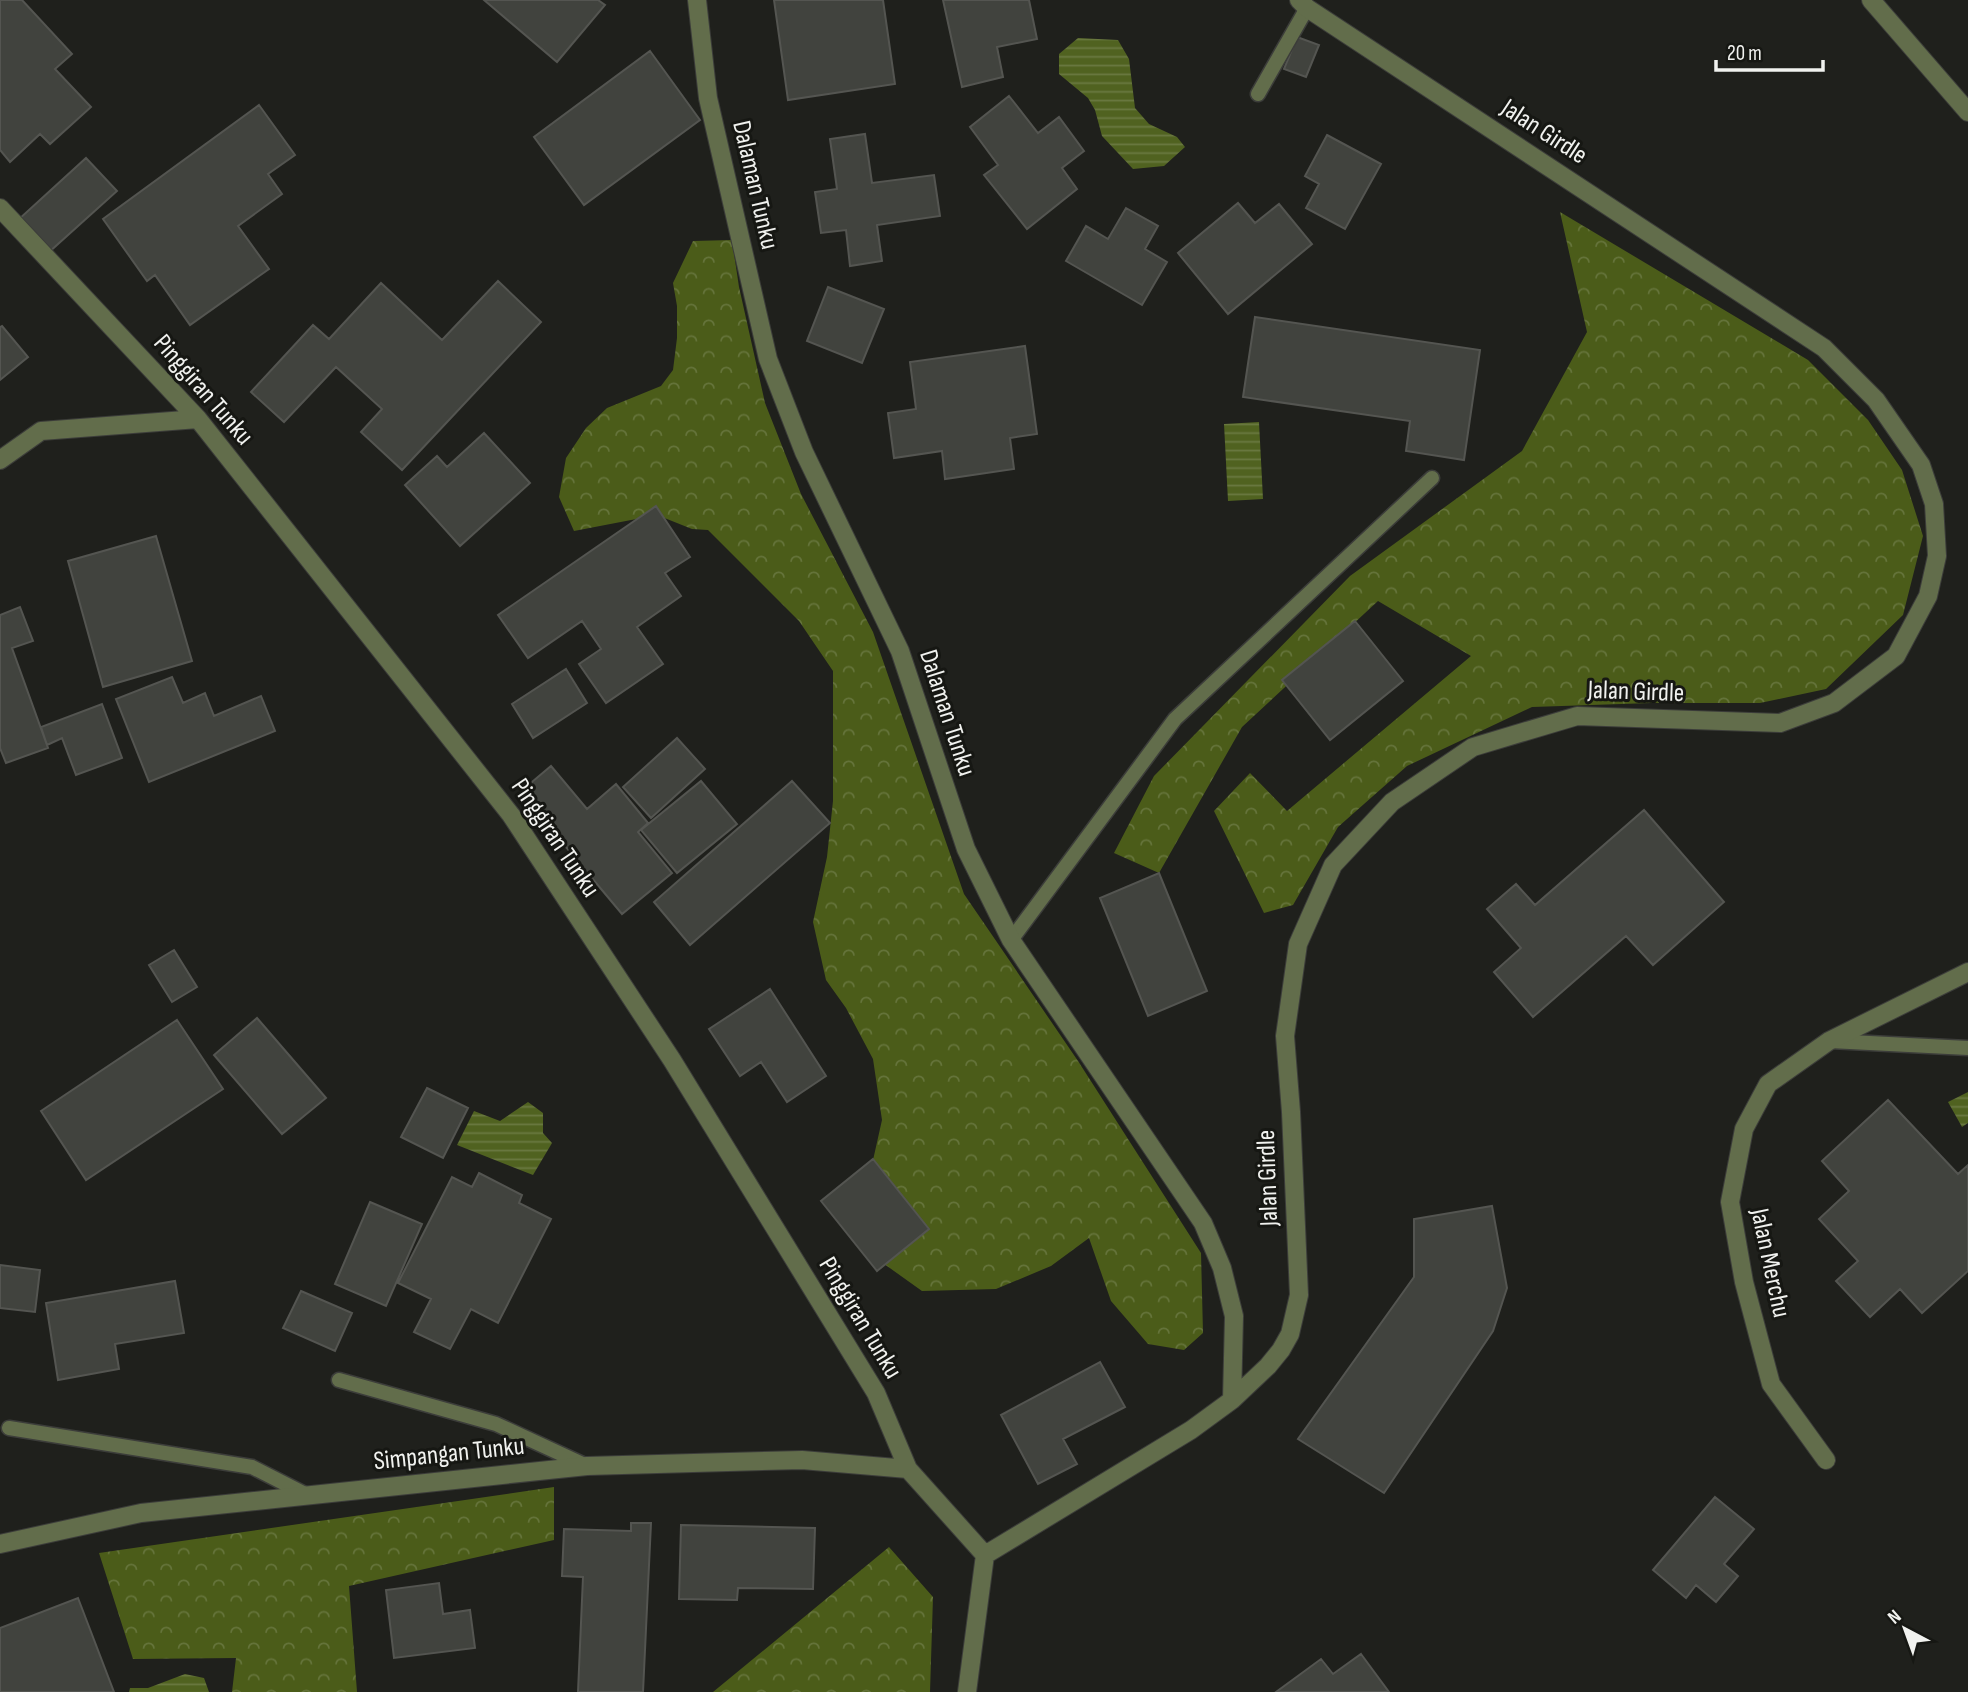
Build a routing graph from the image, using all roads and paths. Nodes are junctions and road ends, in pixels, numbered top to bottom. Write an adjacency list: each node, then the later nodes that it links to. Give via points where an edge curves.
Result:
1 (697, 0): 10 (street, Dalaman Tunku, via 708,98 768,359 804,452 900,652 965,849)
2 (1871, 0): 5 (street)
3 (1303, 4): 4 (lane); 15 (street, Jalan Girdle, via 1824,348 1876,400 1920,465 1934,504 1937,556 1928,596 1896,656 1834,703 1780,723 1577,716 1473,747 1392,802 1333,865 1298,944 1285,1036 1299,1295 1290,1334 1281,1350)
4 (1258, 94)
5 (1968, 112)
6 (0, 208): 7 (street, Pinggiran Tunku)
7 (198, 419): 8 (street, via 41,431); 19 (street, Pinggiran Tunku, via 511,815 672,1060 876,1393)
8 (0, 460)
9 (1432, 478): 10 (lane, via 1175,719)
10 (1011, 940): 15 (street, Dalaman Tunku, via 1203,1223 1222,1268 1234,1316)
11 (1968, 972): 12 (street, Jalan Merchu)
12 (1829, 1041): 13 (lane); 17 (street, Jalan Merchu, via 1768,1084 1744,1129 1730,1202 1744,1282 1771,1384)
13 (1968, 1048)
14 (339, 1380): 18 (lane, via 496,1424)
15 (1232, 1400): 22 (street, Jalan Girdle, via 1191,1430)
16 (9, 1428): 20 (lane, via 252,1467)
17 (1826, 1460)
18 (587, 1466): 19 (street, Simpangan Tunku, via 802,1460); 20 (street, Simpangan Tunku)
19 (908, 1469): 22 (street, Pinggiran Tunku)
20 (307, 1496): 21 (street, Simpangan Tunku, via 141,1513)
21 (0, 1544)
22 (985, 1555): 23 (street)
23 (967, 1692)

